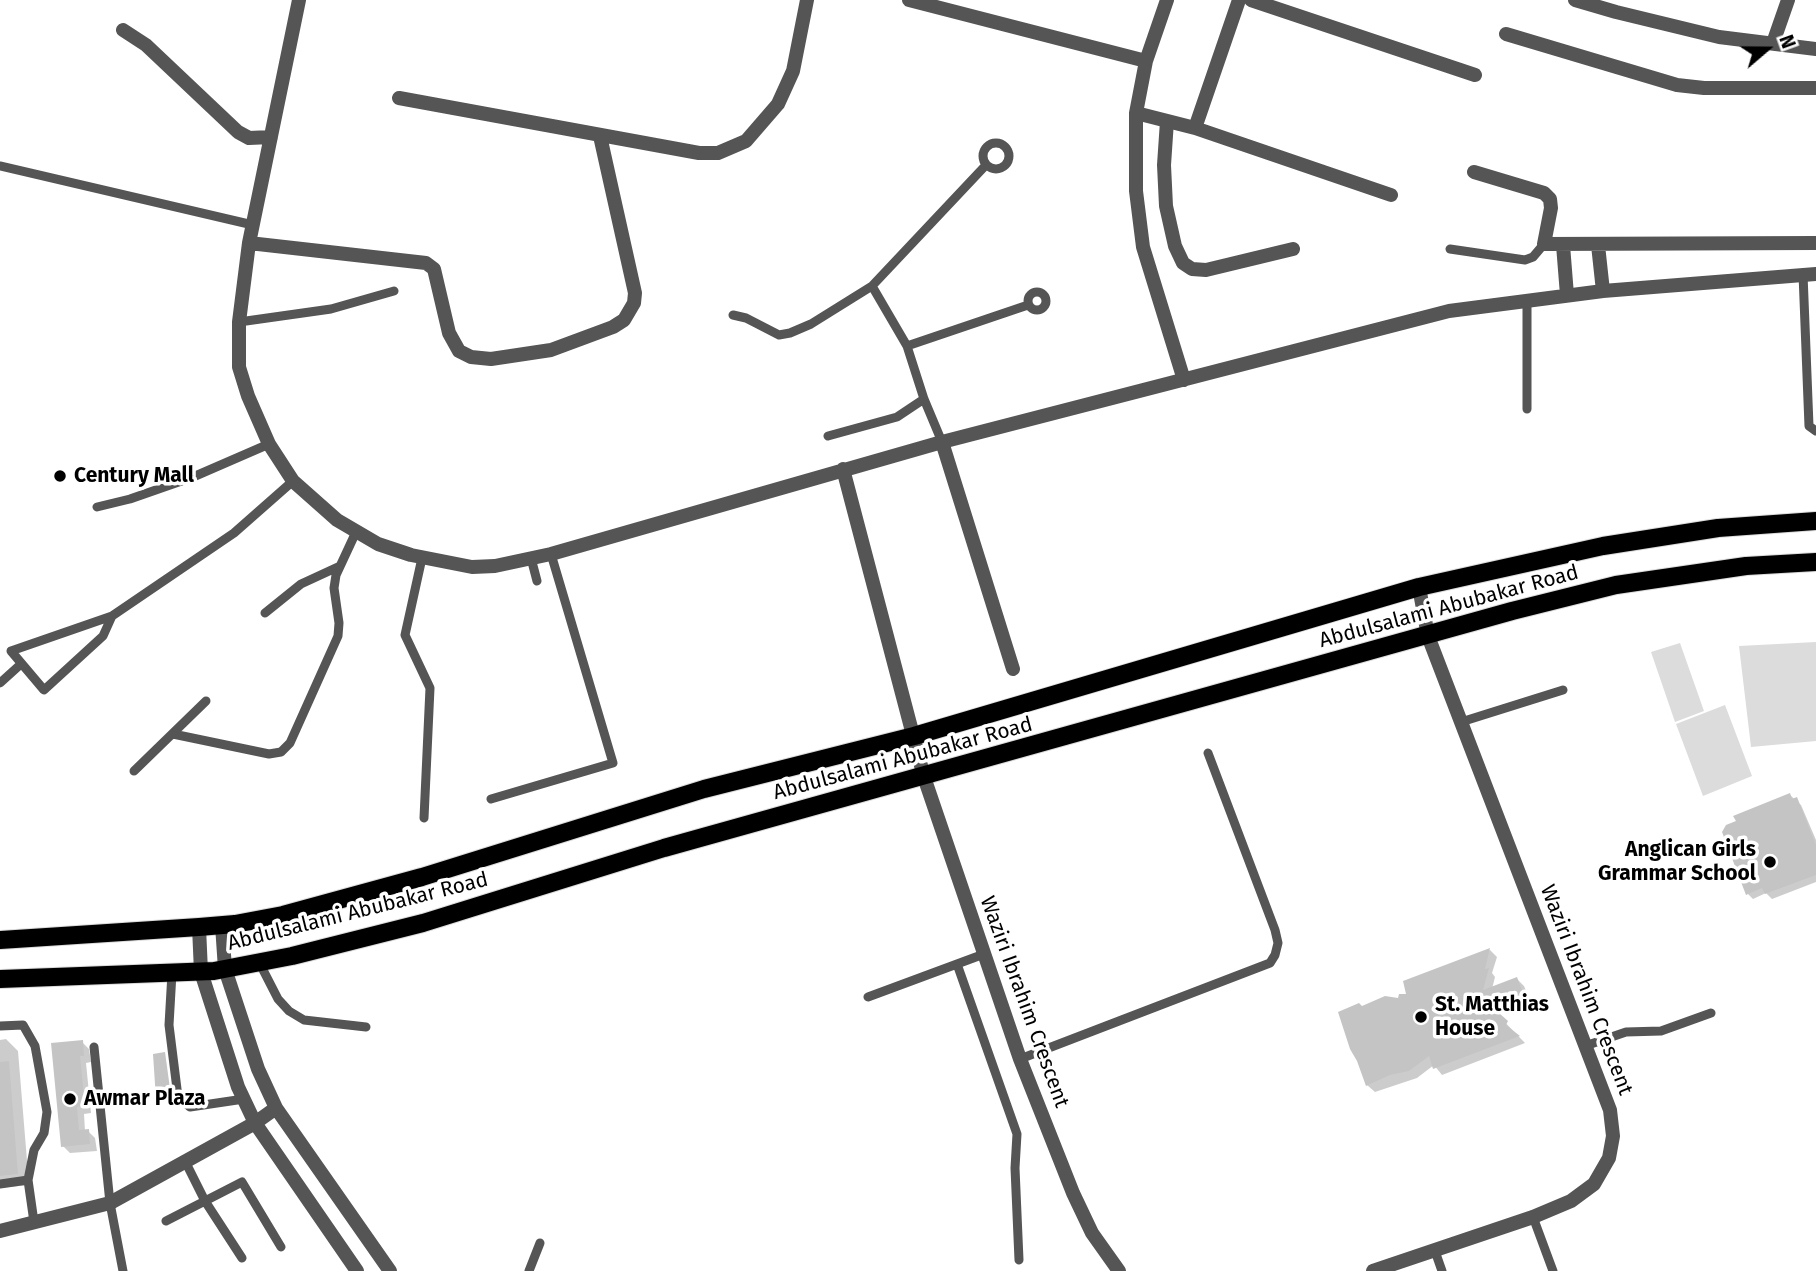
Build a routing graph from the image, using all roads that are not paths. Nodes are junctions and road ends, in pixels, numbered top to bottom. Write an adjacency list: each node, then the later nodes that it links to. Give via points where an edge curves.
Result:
1 (299, 0): 21 (street)
2 (807, 0): 20 (street, via 793,71 778,104 746,141 718,153 699,153)
3 (909, 0): 13 (street)
4 (1167, 0): 13 (street)
5 (1239, 0): 19 (street)
6 (1251, 0): 14 (street)
7 (1575, 0): 11 (street, via 1719,37)
8 (1788, 0): 11 (street)
9 (123, 30): 21 (street, via 238,132 248,138)
10 (1506, 34): 15 (street, via 1678,85)
11 (1773, 43): 12 (street)
12 (1816, 49)
13 (1146, 61): 17 (street)
14 (1475, 75)
15 (1816, 88)
16 (399, 98): 20 (street)
17 (1136, 113): 18 (street); 44 (street, via 1136,191 1143,247)
18 (1167, 121): 19 (street); 32 (street, via 1166,206 1183,263 1206,270)
19 (1195, 128): 25 (street)
20 (600, 136): 27 (street, via 634,303 624,320 613,327 551,350 491,359 459,351 449,333 434,269 426,263)
21 (271, 137): 26 (street)
22 (986, 165): 35 (lane)
23 (0, 166): 26 (lane)
24 (1474, 172): 29 (street, via 1544,193 1550,199)
25 (1391, 195)
26 (253, 225): 27 (street)
27 (249, 243): 42 (street)
28 (1816, 243): 30 (street)
29 (1544, 244): 31 (street); 33 (lane, via 1525,260)
30 (1598, 244): 31 (street); 36 (street)
31 (1563, 245): 38 (street)
32 (1293, 249)
33 (1450, 249)
34 (1810, 274): 36 (street); 47 (lane, via 1809,426)
35 (872, 286): 41 (lane, via 790,333 779,335); 43 (lane)
36 (1603, 290): 38 (street)
37 (394, 291): 42 (lane, via 331,309)
38 (1567, 295): 39 (street)
39 (1527, 300): 44 (street, via 1429,315); 46 (lane)
40 (1028, 304): 43 (lane)
41 (733, 315)
42 (239, 322): 50 (street, via 239,367)
43 (907, 346): 45 (lane)
44 (1184, 380): 49 (street)
45 (924, 399): 48 (lane, via 897,417); 49 (lane)
46 (1527, 409)
47 (1816, 431)
48 (828, 436)
49 (942, 442): 51 (street); 67 (street)
50 (269, 444): 52 (street); 53 (lane, via 192,477)
51 (844, 470): 56 (street); 73 (street, Waziri Ibrahim Crescent)
52 (293, 481): 55 (street); 64 (lane, via 234,533)
53 (97, 507)
54 (1816, 522): 62 (main road, Abdulsalami Abubakar Road, via 1718,528 1603,546)
55 (356, 532): 57 (street); 60 (lane)
56 (551, 554): 58 (street); 77 (lane, via 613,763)
57 (422, 558): 58 (street, via 472,567); 78 (lane, via 405,635 430,688)
58 (531, 558): 61 (lane)
59 (1816, 562): 65 (main road, Abdulsalami Abubakar Road, via 1746,566 1616,585)
60 (340, 566): 63 (lane, via 301,584); 72 (lane, via 334,588 338,636 290,743 281,752 269,754)
61 (537, 581)
62 (1419, 587): 65 (street, Waziri Ibrahim Crescent); 73 (main road, Abdulsalami Abubakar Road)
63 (265, 613)
64 (112, 617): 66 (lane, via 11,651); 66 (lane, via 103,636 44,690)
65 (1428, 636): 71 (street, Waziri Ibrahim Crescent); 76 (main road, Abdulsalami Abubakar Road)
66 (21, 664): 68 (lane)
67 (1013, 669)
68 (0, 683)
69 (1563, 690): 71 (lane)
70 (206, 701): 72 (lane)
71 (1461, 722): 93 (street, Waziri Ibrahim Crescent)
72 (173, 734): 75 (lane)
73 (914, 736): 76 (street, Waziri Ibrahim Crescent); 79 (main road, Abdulsalami Abubakar Road, via 704,789 283,915)
74 (1209, 753): 95 (lane, via 1275,930 1275,955 1270,963)
75 (134, 771)
76 (924, 777): 82 (street, Waziri Ibrahim Crescent); 83 (main road, Abdulsalami Abubakar Road, via 664,848 424,923)
77 (491, 799)
78 (424, 818)
79 (222, 925): 80 (main road, Abdulsalami Abubakar Road); 85 (street)
80 (200, 927): 81 (main road, Abdulsalami Abubakar Road); 86 (street)
81 (0, 940)
82 (984, 954): 84 (lane); 95 (street, Waziri Ibrahim Crescent)
83 (259, 962): 85 (main road, Abdulsalami Abubakar Road); 92 (lane, via 289,1012 304,1020)
84 (957, 964): 89 (lane); 112 (lane, via 1017,1134)
85 (225, 969): 86 (main road, Abdulsalami Abubakar Road); 97 (street)
86 (201, 972): 87 (main road, Abdulsalami Abubakar Road); 96 (street)
87 (172, 973): 88 (main road, Abdulsalami Abubakar Road); 96 (lane, via 169,1025 178,1097 190,1107)
88 (0, 979)
89 (868, 997)
90 (1711, 1013): 93 (lane, via 1661,1031 1626,1032)
91 (0, 1026): 100 (lane, via 23,1025 35,1046 47,1112)
92 (366, 1027)
93 (1585, 1046): 104 (street, Waziri Ibrahim Crescent, via 1610,1110 1613,1136 1609,1158 1594,1184 1571,1201)
94 (94, 1047): 103 (lane)
95 (1020, 1059): 117 (street, Waziri Ibrahim Crescent, via 1073,1193 1092,1233)
96 (244, 1100): 98 (street)
97 (276, 1108): 98 (street); 115 (street)
98 (255, 1123): 99 (street); 114 (street)
99 (185, 1161): 102 (lane); 103 (street)
100 (28, 1180): 101 (lane); 105 (lane)
101 (0, 1184)
102 (205, 1201): 106 (lane); 109 (lane, via 242,1182); 111 (lane)
103 (110, 1203): 105 (street); 113 (lane)
104 (1533, 1217): 110 (street, Waziri Ibrahim Crescent); 120 (lane)
105 (34, 1222): 107 (street)
106 (166, 1222)
107 (0, 1231)
108 (540, 1242): 116 (lane)
109 (281, 1247)
110 (1435, 1251): 118 (street, Waziri Ibrahim Crescent); 119 (lane)
111 (242, 1258)
112 (1019, 1260)
113 (123, 1271)
114 (357, 1271)
115 (390, 1271)
116 (529, 1271)
117 (1119, 1271)
118 (1373, 1271)
119 (1442, 1271)
120 (1553, 1271)

